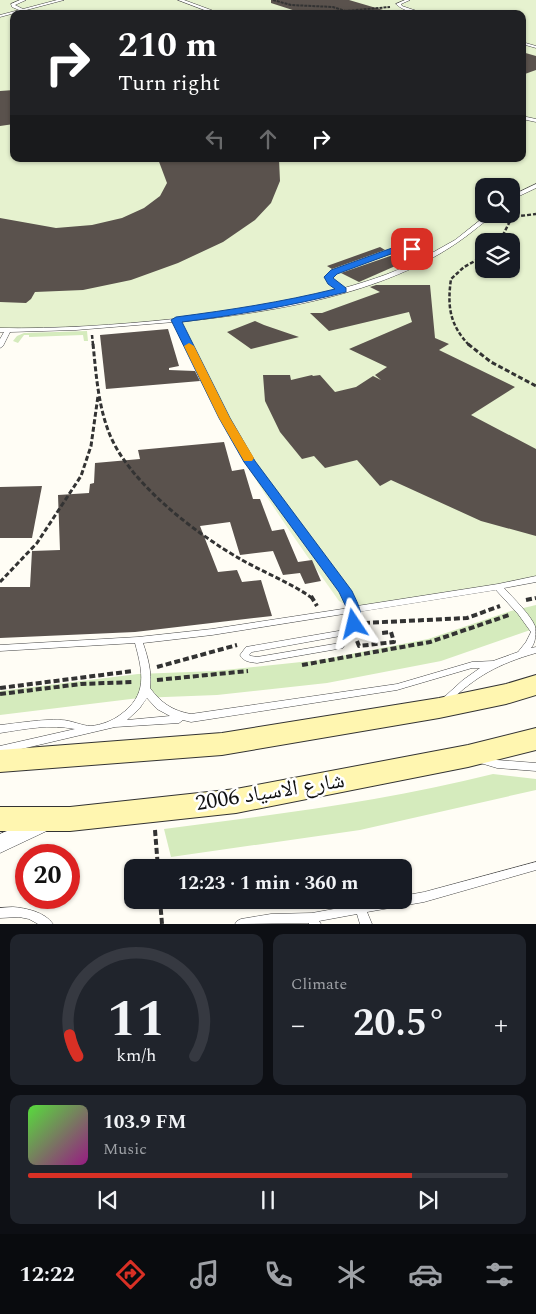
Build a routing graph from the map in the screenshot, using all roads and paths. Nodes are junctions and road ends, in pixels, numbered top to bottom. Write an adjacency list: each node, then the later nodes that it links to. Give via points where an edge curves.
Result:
1 (24, 0): 7 (lane, via 13,4)
2 (62, 0): 7 (lane)
3 (180, 0): 8 (lane)
4 (273, 0): 9 (path)
5 (408, 0): 6 (lane, via 398,4)
6 (400, 6): 10 (path); 11 (lane)
7 (23, 10)
8 (209, 10)
9 (341, 10)
10 (356, 10)
11 (412, 10)
12 (536, 186): 13 (lane)
13 (520, 194)
14 (536, 214): 16 (path, via 512,217)
15 (480, 223): 17 (lane)
16 (505, 233)
17 (431, 256): 19 (lane, via 384,277); 19 (lane, via 412,249 395,250 334,272 328,277)
18 (475, 261): 25 (path, via 451,279 449,293 454,327 487,359)
19 (342, 290): 20 (lane, via 242,312)
20 (176, 320): 21 (lane); 30 (lane, via 224,418 250,462 325,562)
21 (91, 327): 23 (lane); 26 (path)
22 (0, 330): 23 (lane)
23 (8, 330): 24 (lane)
24 (0, 346)
25 (536, 386)
26 (98, 393): 28 (path, via 91,446 80,476 36,543); 31 (path, via 115,448 160,501 236,558 312,597)
27 (536, 579): 29 (lane)
28 (0, 582)
29 (498, 587): 30 (lane); 34 (lane)
30 (354, 609): 31 (lane); 32 (lane)
31 (322, 615): 35 (lane)
32 (354, 631): 33 (path, via 359,646 394,642 391,632); 36 (lane, via 249,649 244,655 257,660)
33 (382, 633)
34 (536, 633): 39 (lane)
35 (138, 640): 37 (lane); 42 (lane, via 147,669)
36 (340, 646)
37 (0, 648)
38 (536, 650): 39 (lane)
39 (520, 654): 40 (lane)
40 (491, 664): 43 (lane, via 462,684); 44 (lane, via 472,665 397,687)
41 (536, 685): 43 (main road)
42 (146, 690): 44 (lane, via 156,704 172,714); 45 (lane, via 130,714)
43 (439, 708): 51 (main road, via 222,744)
44 (191, 718): 45 (lane)
45 (114, 724): 47 (lane)
46 (0, 729): 47 (lane, via 63,723)
47 (91, 729): 49 (lane)
48 (536, 739): 50 (main road, شارع الاسياد 2006)
49 (0, 750)
50 (468, 756): 52 (lane, via 497,764); 53 (main road, شارع الاسياد 2006, via 236,801)
51 (0, 761)
52 (536, 767)
53 (154, 810): 54 (main road, شارع الاسياد 2006); 57 (path)
54 (50, 819): 55 (main road, شارع الاسياد 2006); 56 (street)
55 (0, 820)
56 (0, 844)
57 (157, 859)
58 (536, 866): 59 (lane)
59 (412, 899)
60 (161, 909): 66 (path)
61 (360, 909): 63 (lane); 68 (lane)
62 (0, 913): 65 (lane, via 19,911 34,915)
63 (313, 921): 64 (lane)
64 (272, 922): 67 (lane)
65 (47, 924)
66 (162, 924)
67 (241, 924)
68 (366, 924)

